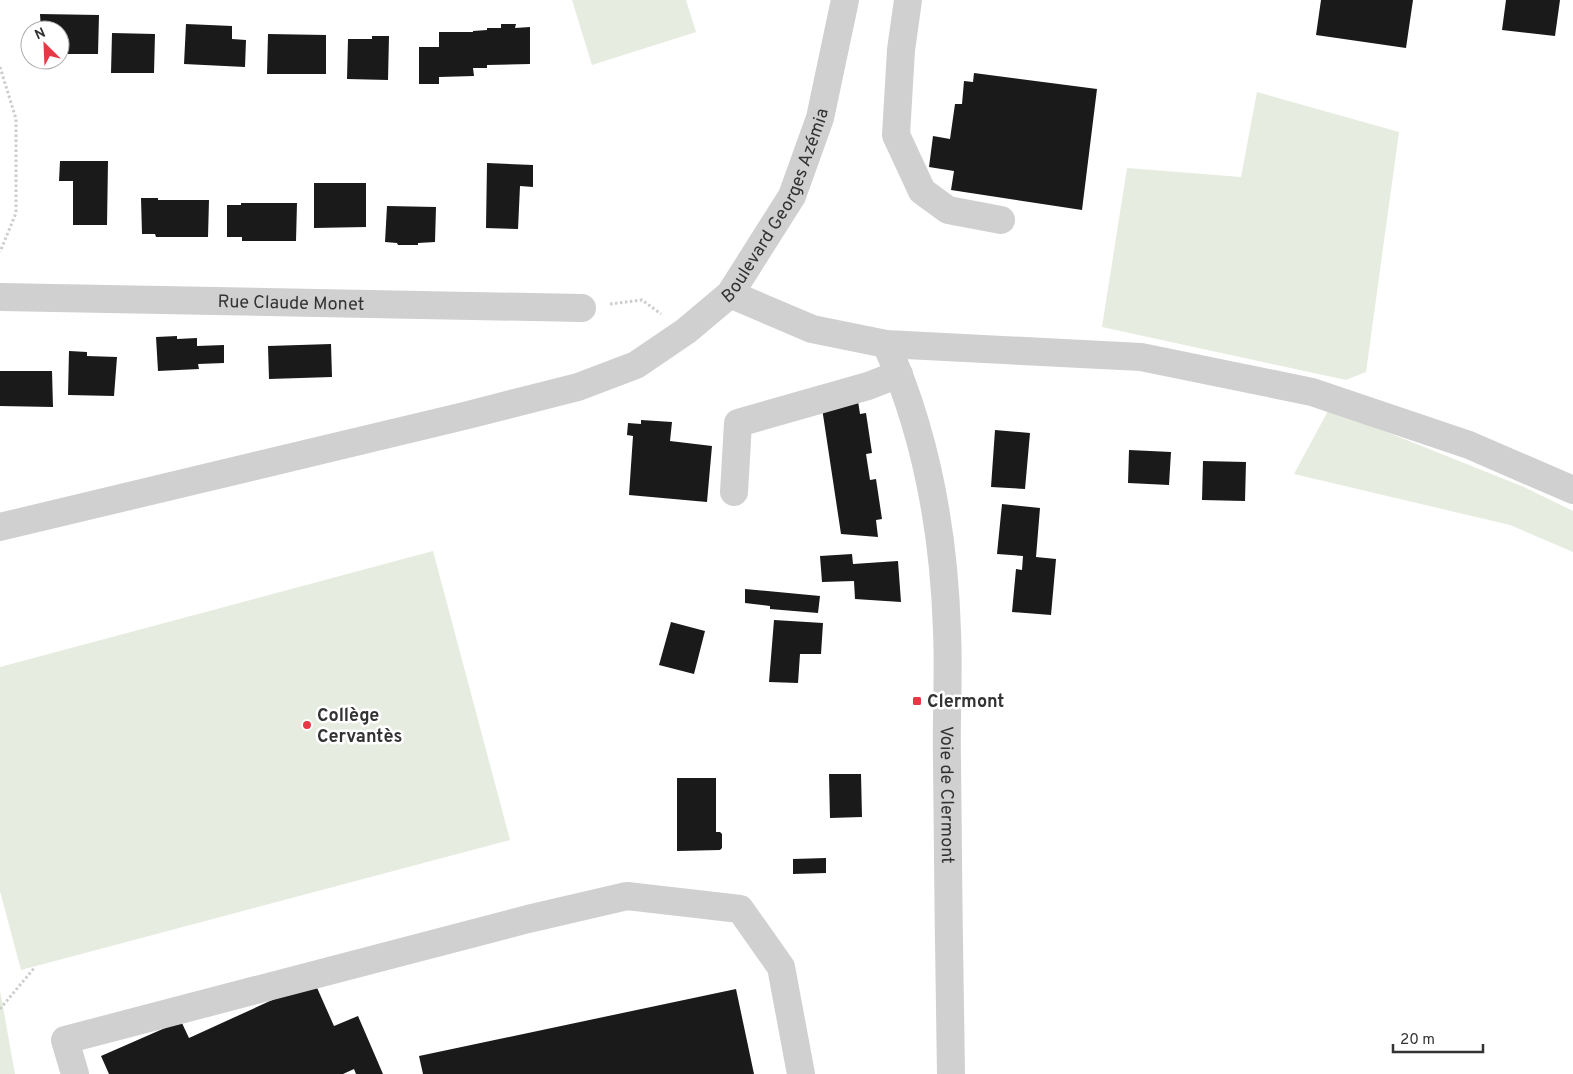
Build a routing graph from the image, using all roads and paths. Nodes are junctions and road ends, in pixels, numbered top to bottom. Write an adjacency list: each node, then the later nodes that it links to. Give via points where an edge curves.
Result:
1 (845, 0): 6 (street, Boulevard Georges Azémia, via 820,118 792,196)
2 (908, 0): 4 (street, via 901,50 896,135 922,191 948,210)
3 (0, 68): 5 (path, via 16,119 16,213)
4 (1001, 220)
5 (0, 252)
6 (730, 294): 9 (street, Boulevard Georges Azémia); 10 (street, via 812,329)
7 (0, 297): 8 (street, Rue Claude Monet)
8 (582, 308): 9 (path, via 642,300)
9 (686, 331): 14 (street, Boulevard Georges Azémia, via 636,365 578,387)
10 (886, 344): 11 (street, Voie de Clermont); 12 (street, via 1141,357 1312,392 1469,445)
11 (899, 374): 13 (street, via 738,423); 19 (street, Voie de Clermont, via 922,451 940,531 947,631)
12 (1573, 490)
13 (734, 492)
14 (0, 527)
15 (35, 967): 16 (path)
16 (0, 1010)
17 (74, 1074): 18 (street, via 65,1040 627,896 740,909 781,967)
18 (801, 1074)
19 (951, 1074)

